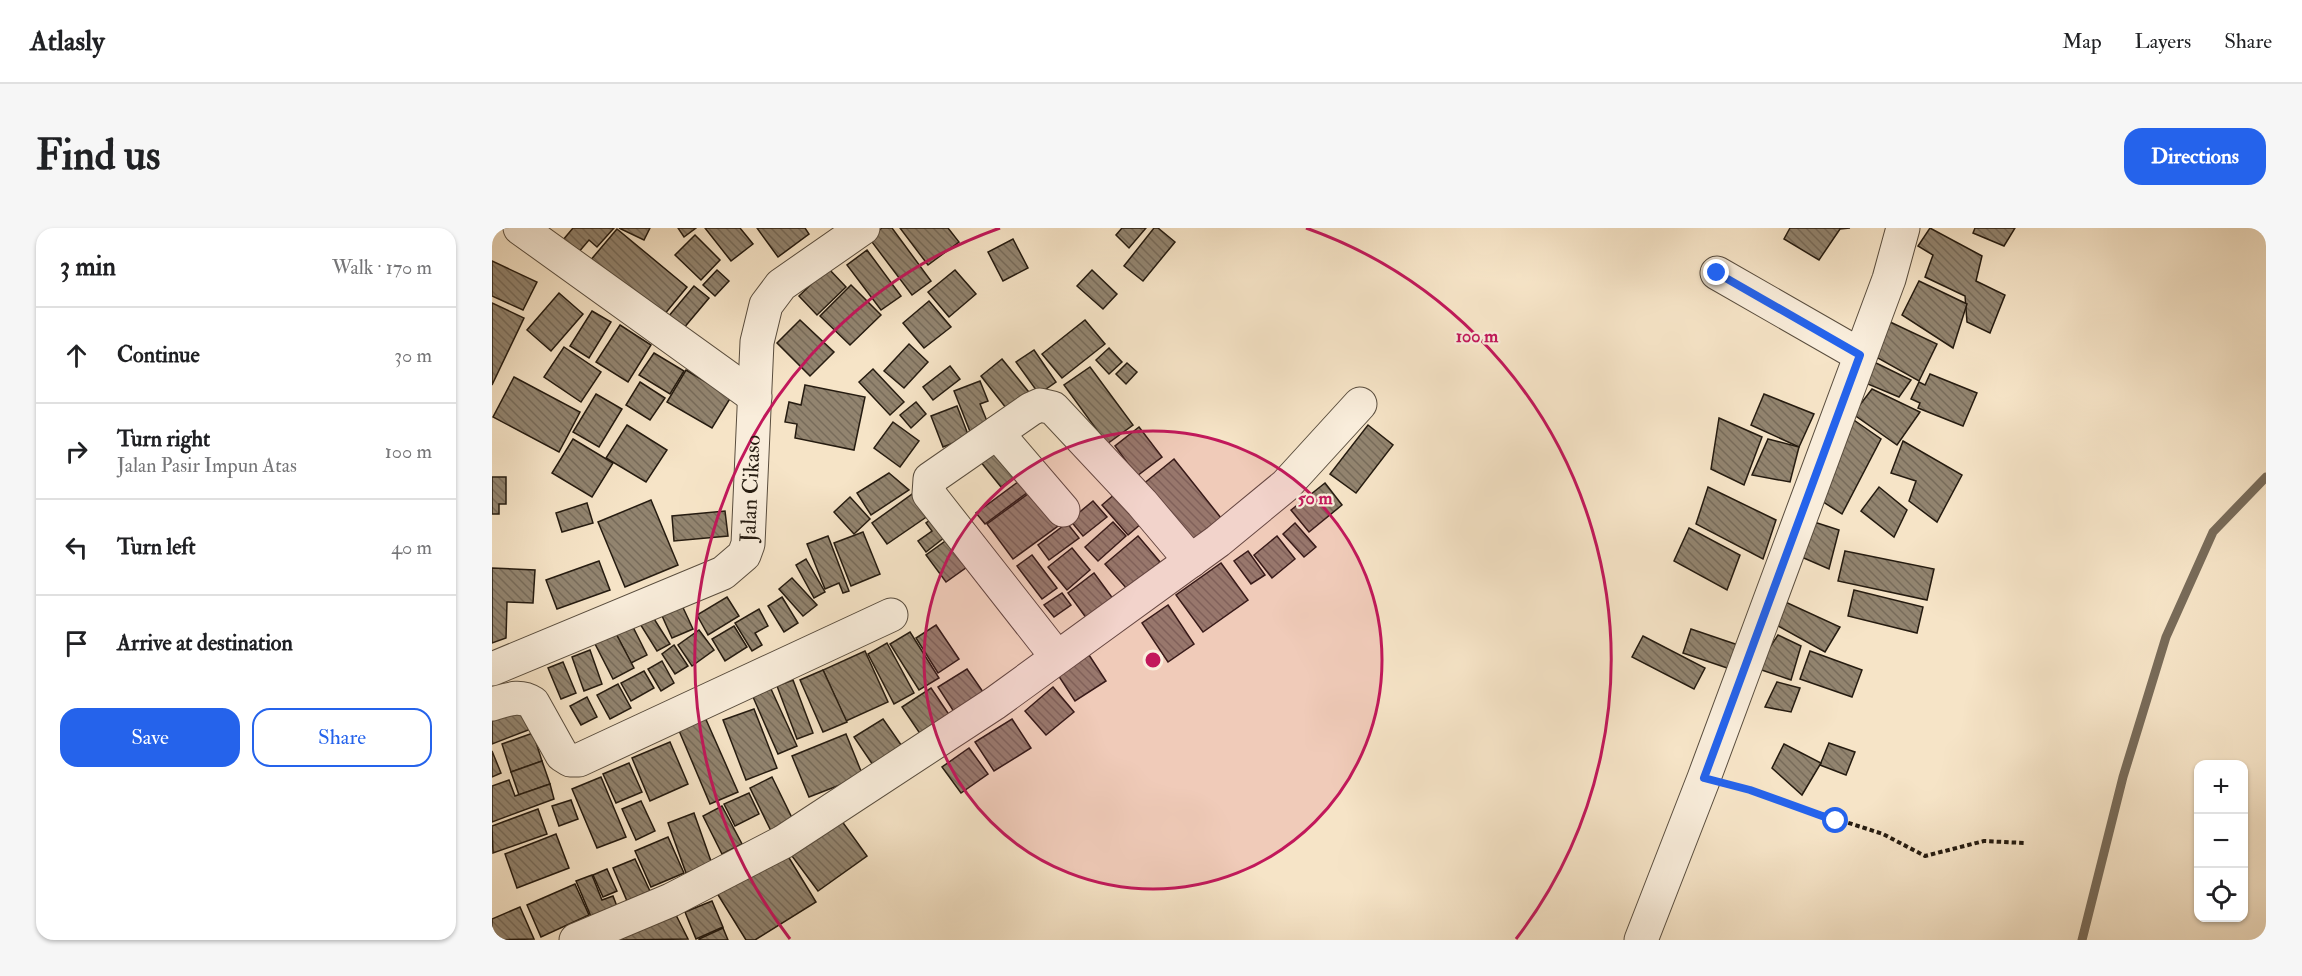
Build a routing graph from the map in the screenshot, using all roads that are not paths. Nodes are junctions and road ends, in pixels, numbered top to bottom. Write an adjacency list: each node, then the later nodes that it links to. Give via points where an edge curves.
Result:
1 (520, 228): 6 (street)
2 (863, 228): 6 (street, Jalan Cikaso, via 781,285 766,305 757,342)
3 (1903, 228): 5 (street, via 1889,279)
4 (1717, 273): 5 (street)
5 (1860, 355): 16 (street)
6 (755, 397): 13 (street, Jalan Cikaso, via 748,544 744,555 723,573)
7 (1360, 404): 10 (street, via 1286,485)
8 (997, 433): 9 (street); 10 (street, via 1031,409 1040,405 1053,408); 12 (street, via 930,479 929,494)
9 (1063, 510)
10 (1191, 561): 12 (street)
11 (891, 615): 14 (street, via 579,760 562,755 532,702 516,698)
12 (1058, 657): 15 (street, via 995,703 783,842 671,900)
13 (492, 669)
14 (492, 704)
15 (576, 940)
16 (1641, 940)

